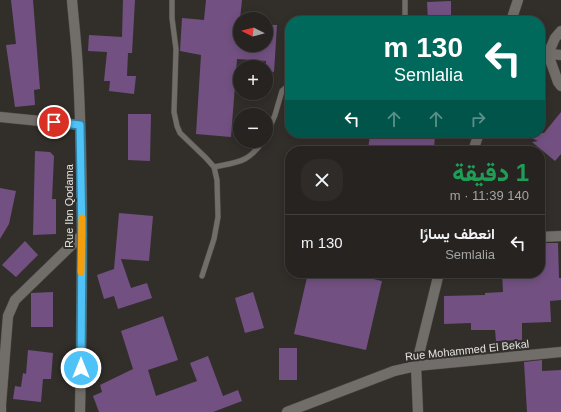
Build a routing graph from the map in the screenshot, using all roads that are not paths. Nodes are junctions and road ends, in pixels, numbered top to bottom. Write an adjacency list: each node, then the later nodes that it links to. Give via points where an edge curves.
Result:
1 (72, 0): 16 (street, Rue Ibn Qodama)
2 (172, 0): 18 (lane, via 176,49 174,112 177,126 180,133)
3 (404, 0): 5 (lane)
4 (518, 0): 6 (street)
5 (405, 16)
6 (513, 16)
7 (561, 30): 8 (street)
8 (545, 52)
9 (545, 53): 11 (street)
10 (545, 55): 12 (street)
11 (561, 55)
12 (561, 86)
13 (285, 88): 15 (lane)
14 (0, 117): 16 (street)
15 (273, 120)
16 (80, 125): 19 (street, Rue Ibn Qodama)
17 (258, 148): 18 (lane, via 242,161)
18 (214, 167): 22 (lane, via 218,186 218,217)
19 (82, 235): 26 (street, via 15,300 11,307 8,316); 27 (street, Rue Ibn Qodama)
20 (561, 236): 21 (street)
21 (545, 237)
22 (202, 276)
23 (438, 278): 25 (street)
24 (561, 352): 25 (street, Rue Mohammed El Bekal)
25 (416, 366): 28 (street, Rue Mohammed El Bekal, via 394,371); 29 (street)
26 (1, 412)
27 (80, 412)
28 (286, 412)
29 (418, 412)

